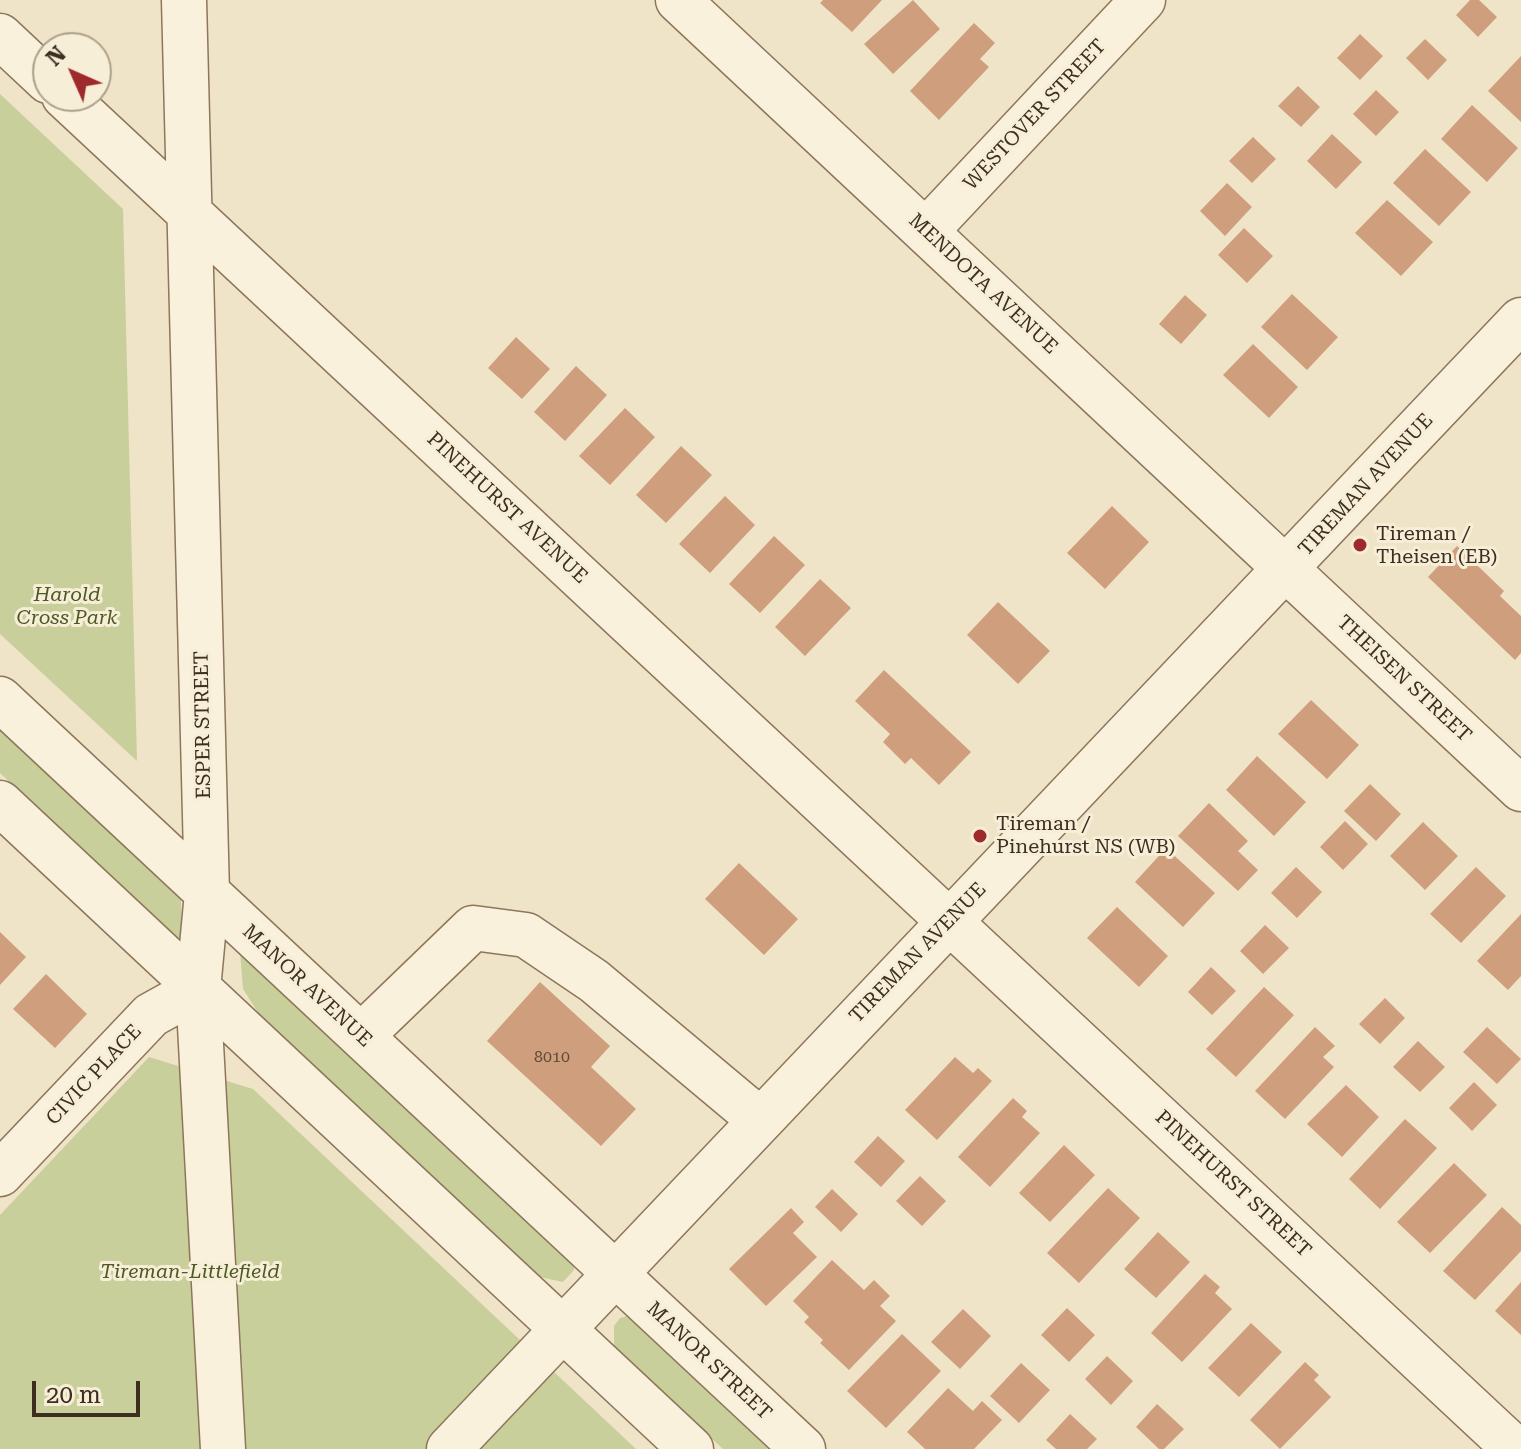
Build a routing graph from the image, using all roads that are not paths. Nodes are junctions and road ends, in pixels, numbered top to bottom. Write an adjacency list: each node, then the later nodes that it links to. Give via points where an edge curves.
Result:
1 (184, 0): 7 (street, ESPER STREET)
2 (678, 0): 8 (street, MENDOTA AVENUE)
3 (1143, 0): 8 (street, WESTOVER STREET)
4 (0, 36): 5 (street)
5 (32, 66)
6 (81, 112): 7 (street, PINEHURST AVENUE)
7 (190, 214): 14 (street, ESPER STREET); 15 (street, PINEHURST AVENUE)
8 (926, 231): 10 (street, MENDOTA AVENUE)
9 (1521, 320): 10 (street, TIREMAN AVENUE)
10 (1287, 569): 12 (street, THEISEN STREET); 15 (street, TIREMAN AVENUE)
11 (0, 699): 14 (street, MANOR AVENUE)
12 (1521, 789)
13 (0, 803): 16 (street)
14 (207, 893): 16 (street, ESPER STREET); 17 (street, MANOR AVENUE)
15 (950, 919): 18 (street, TIREMAN AVENUE); 26 (street, PINEHURST STREET)
16 (198, 989): 19 (street, CIVIC PLACE, via 151,1015); 21 (street); 22 (street, ESPER STREET)
17 (361, 1036): 18 (street, via 473,928 526,935 594,981); 20 (street, MANOR AVENUE)
18 (760, 1120): 20 (street, TIREMAN AVENUE)
19 (0, 1174)
20 (615, 1273): 21 (street, TIREMAN AVENUE); 25 (street, MANOR STREET)
21 (562, 1328): 23 (street, TIREMAN AVENUE); 24 (street)
22 (223, 1449)
23 (449, 1449)
24 (691, 1449)
25 (803, 1449)
26 (1515, 1449)

